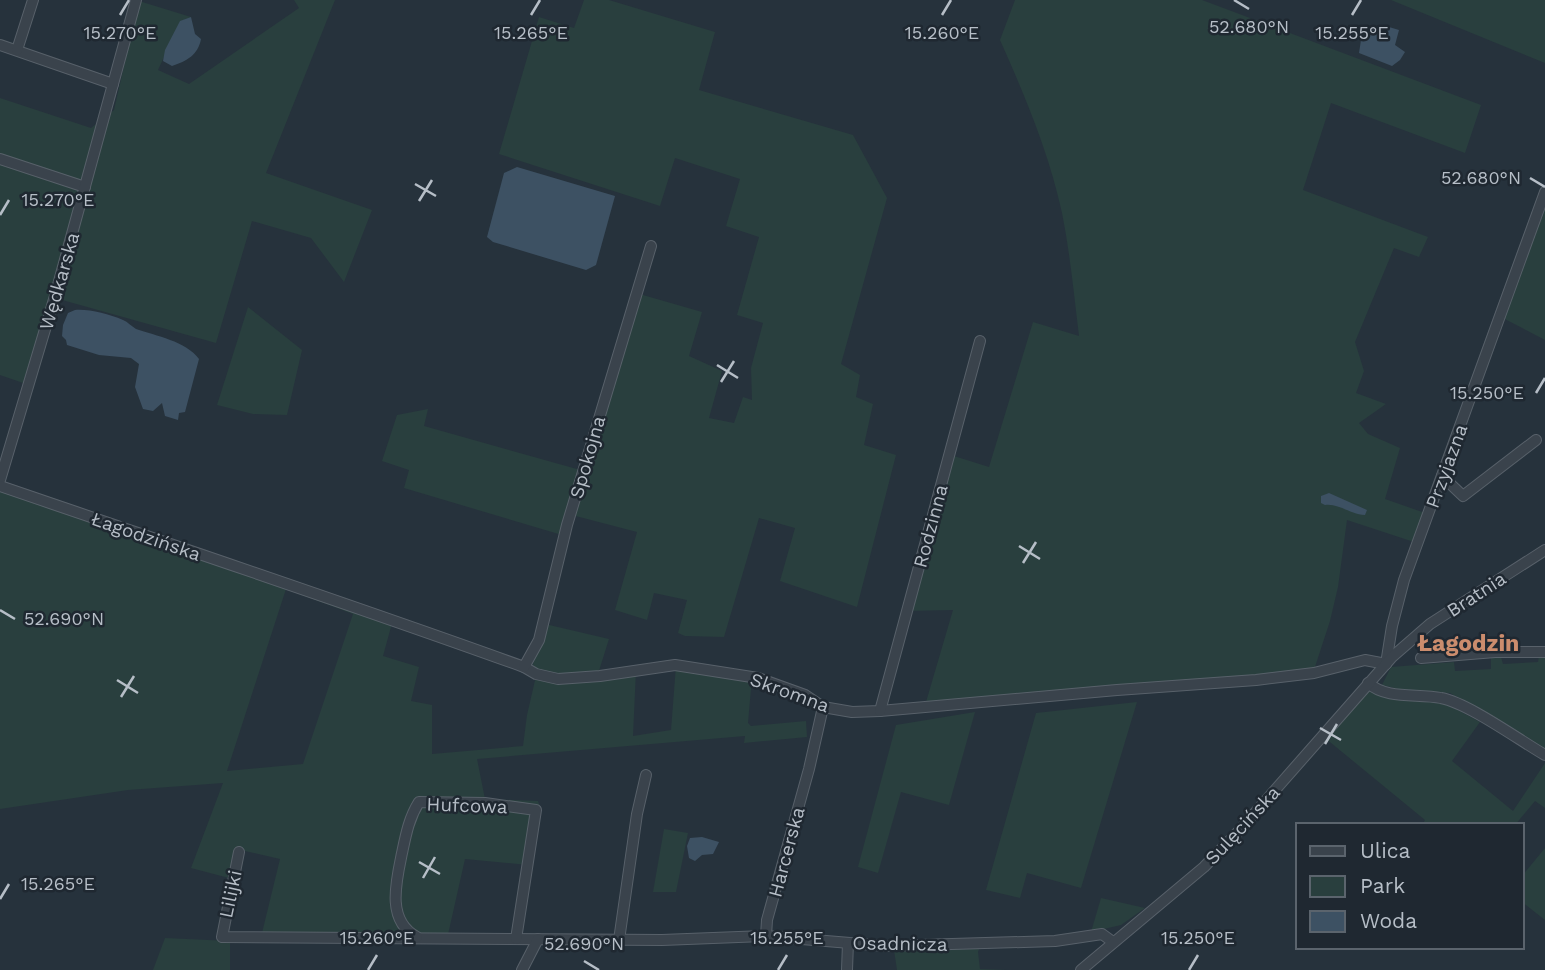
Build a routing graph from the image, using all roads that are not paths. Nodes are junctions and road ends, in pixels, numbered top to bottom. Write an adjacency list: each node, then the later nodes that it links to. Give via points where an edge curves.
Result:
1 (33, 0): 4 (street)
2 (136, 0): 5 (street, Wędkarska)
3 (0, 45): 4 (street)
4 (17, 50): 5 (street)
5 (113, 84): 7 (street, Wędkarska)
6 (0, 159): 7 (street)
7 (85, 187): 13 (street, Wędkarska)
8 (1545, 192): 12 (street, Przyjazna)
9 (650, 246): 20 (street, Spokojna, via 567,525 539,640)
10 (980, 341): 23 (street, Rodzinna)
11 (1536, 440): 12 (street, via 1462,496)
12 (1442, 475): 19 (street, Przyjazna, via 1404,580)
13 (0, 480)
14 (0, 486): 16 (street, Łagodzińska)
15 (1545, 550): 19 (street, Bratnia, via 1430,624)
16 (293, 584): 20 (street, Skromna)
17 (1545, 652): 18 (street)
18 (1421, 659)
19 (1386, 664): 21 (street, Sulęcińska); 23 (street, Skromna, via 1365,660 1314,673 1256,680)
20 (524, 667): 22 (street, Skromna, via 558,679 675,665 758,678 805,695)
21 (1368, 683): 24 (street, via 1390,693 1458,703); 33 (street, Sulęcińska, via 1239,831)
22 (823, 707): 23 (street, Skromna); 27 (street, Harcerska)
23 (880, 711)
24 (1545, 755)
25 (646, 775): 32 (street)
26 (239, 852): 28 (street, Lilijki)
27 (766, 936): 32 (street, Osadnicza); 34 (street, Osadnicza)
28 (222, 937): 29 (street, Osadnicza)
29 (420, 939): 30 (street, Osadnicza); 30 (street, Hufcowa, via 407,932 394,890 410,816 419,802 485,803 536,810)
30 (516, 939): 31 (street, Osadnicza)
31 (538, 939): 32 (street, Osadnicza); 35 (street)
32 (619, 940)
33 (1113, 942): 34 (street, Osadnicza, via 1102,934 1012,943); 37 (street, Sulęcińska)
34 (848, 943): 36 (street)
35 (522, 970)
36 (847, 970)
37 (1081, 970)

